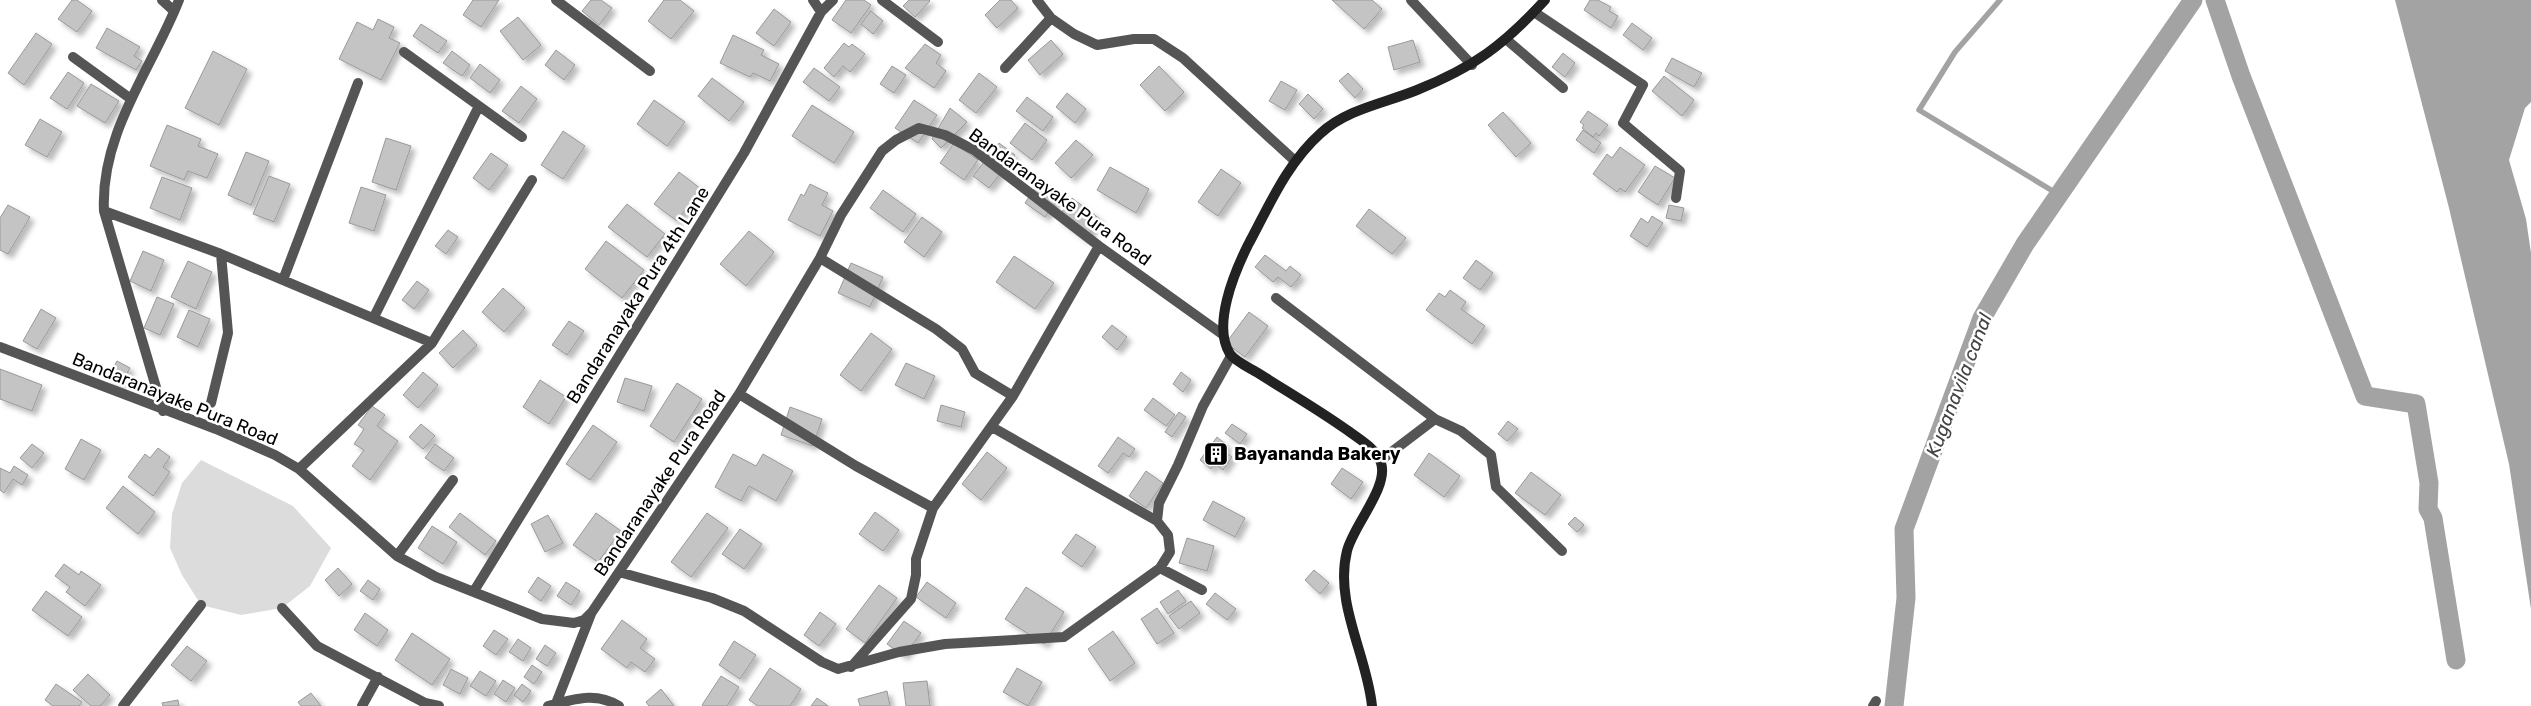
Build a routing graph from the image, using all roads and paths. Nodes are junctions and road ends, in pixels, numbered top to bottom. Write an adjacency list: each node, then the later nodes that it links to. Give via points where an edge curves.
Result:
1 (162, 0): 10 (street)
2 (179, 0): 10 (street)
3 (556, 0): 20 (street)
4 (813, 0): 11 (street)
5 (832, 0): 11 (street, Bandaranayaka Pura 4th Lane)
6 (882, 0): 15 (street)
7 (1037, 0): 13 (street)
8 (1411, 0): 18 (street)
9 (1545, 0): 12 (street)
10 (174, 11): 23 (street)
11 (821, 12): 56 (street, Bandaranayaka Pura 4th Lane, via 744,153)
12 (1534, 12): 14 (street); 28 (street, via 1643,85 1623,123 1680,170)
13 (1051, 18): 19 (street); 26 (street, via 1096,45 1154,39 1183,58)
14 (1507, 40): 18 (street); 22 (street)
15 (938, 42)
16 (404, 52): 24 (street)
17 (74, 57): 23 (street)
18 (1472, 65): 26 (street, via 1416,91 1336,121)
19 (1005, 68)
20 (650, 71)
21 (358, 82): 33 (street)
22 (1563, 88)
23 (131, 99): 29 (street, via 113,142 103,192)
24 (479, 106): 25 (street); 35 (street)
25 (522, 137)
26 (1295, 161): 36 (street, via 1243,255 1224,312)
27 (532, 180): 37 (street)
28 (1676, 198)
29 (104, 211): 31 (street); 43 (street)
30 (1099, 246): 32 (street, Bandaranayake Pura Road, via 974,150 945,135 919,128 882,151 841,215); 36 (street, Bandaranayake Pura Road); 41 (street)
31 (221, 254): 33 (street); 42 (street, via 228,332)
32 (820, 258): 40 (street, Bandaranayake Pura Road); 41 (street, via 936,329 962,349 975,372)
33 (283, 280): 35 (street)
34 (1276, 298): 44 (street)
35 (374, 317): 37 (street)
36 (1222, 334): 39 (street)
37 (432, 343): 47 (street)
38 (0, 348): 43 (street, Bandaranayake Pura Road)
39 (1231, 356): 46 (street, via 1338,424 1367,445); 50 (street, via 1203,406 1159,503)
40 (739, 394): 49 (street, via 856,466); 54 (street, Bandaranayake Pura Road)
41 (1013, 396): 45 (street)
42 (211, 403)
43 (163, 411): 47 (street, Bandaranayake Pura Road, via 216,429)
44 (1435, 419): 46 (street); 51 (street, via 1461,431 1491,455 1496,487)
45 (992, 427): 49 (street); 50 (street)
46 (1381, 460): 67 (street, via 1383,471 1379,484 1347,549 1344,586)
47 (299, 469): 52 (street, Bandaranayake Pura Road)
48 (453, 480): 52 (street)
49 (933, 508): 60 (street, via 916,559 911,599)
50 (1157, 521): 53 (street, via 1168,535 1170,552)
51 (1562, 551)
52 (398, 556): 56 (street, Bandaranayake Pura Road)
53 (1160, 568): 55 (street); 60 (street, via 1064,637 945,644 899,652)
54 (619, 572): 59 (street, Bandaranayake Pura Road); 60 (street, via 712,598 744,611 822,662 838,669)
55 (1202, 590)
56 (474, 591): 59 (street, Bandaranayake Pura Road, via 542,619 562,623 584,620)
57 (201, 605): 63 (street)
58 (282, 608): 61 (street, via 317,646)
59 (592, 612): 62 (street)
60 (850, 667)
61 (378, 677): 64 (street); 65 (street, via 425,703)
62 (552, 705): 66 (street, via 574,698 609,700)
63 (123, 706)
64 (362, 706)
65 (438, 706)
66 (619, 706)
67 (1372, 706)

